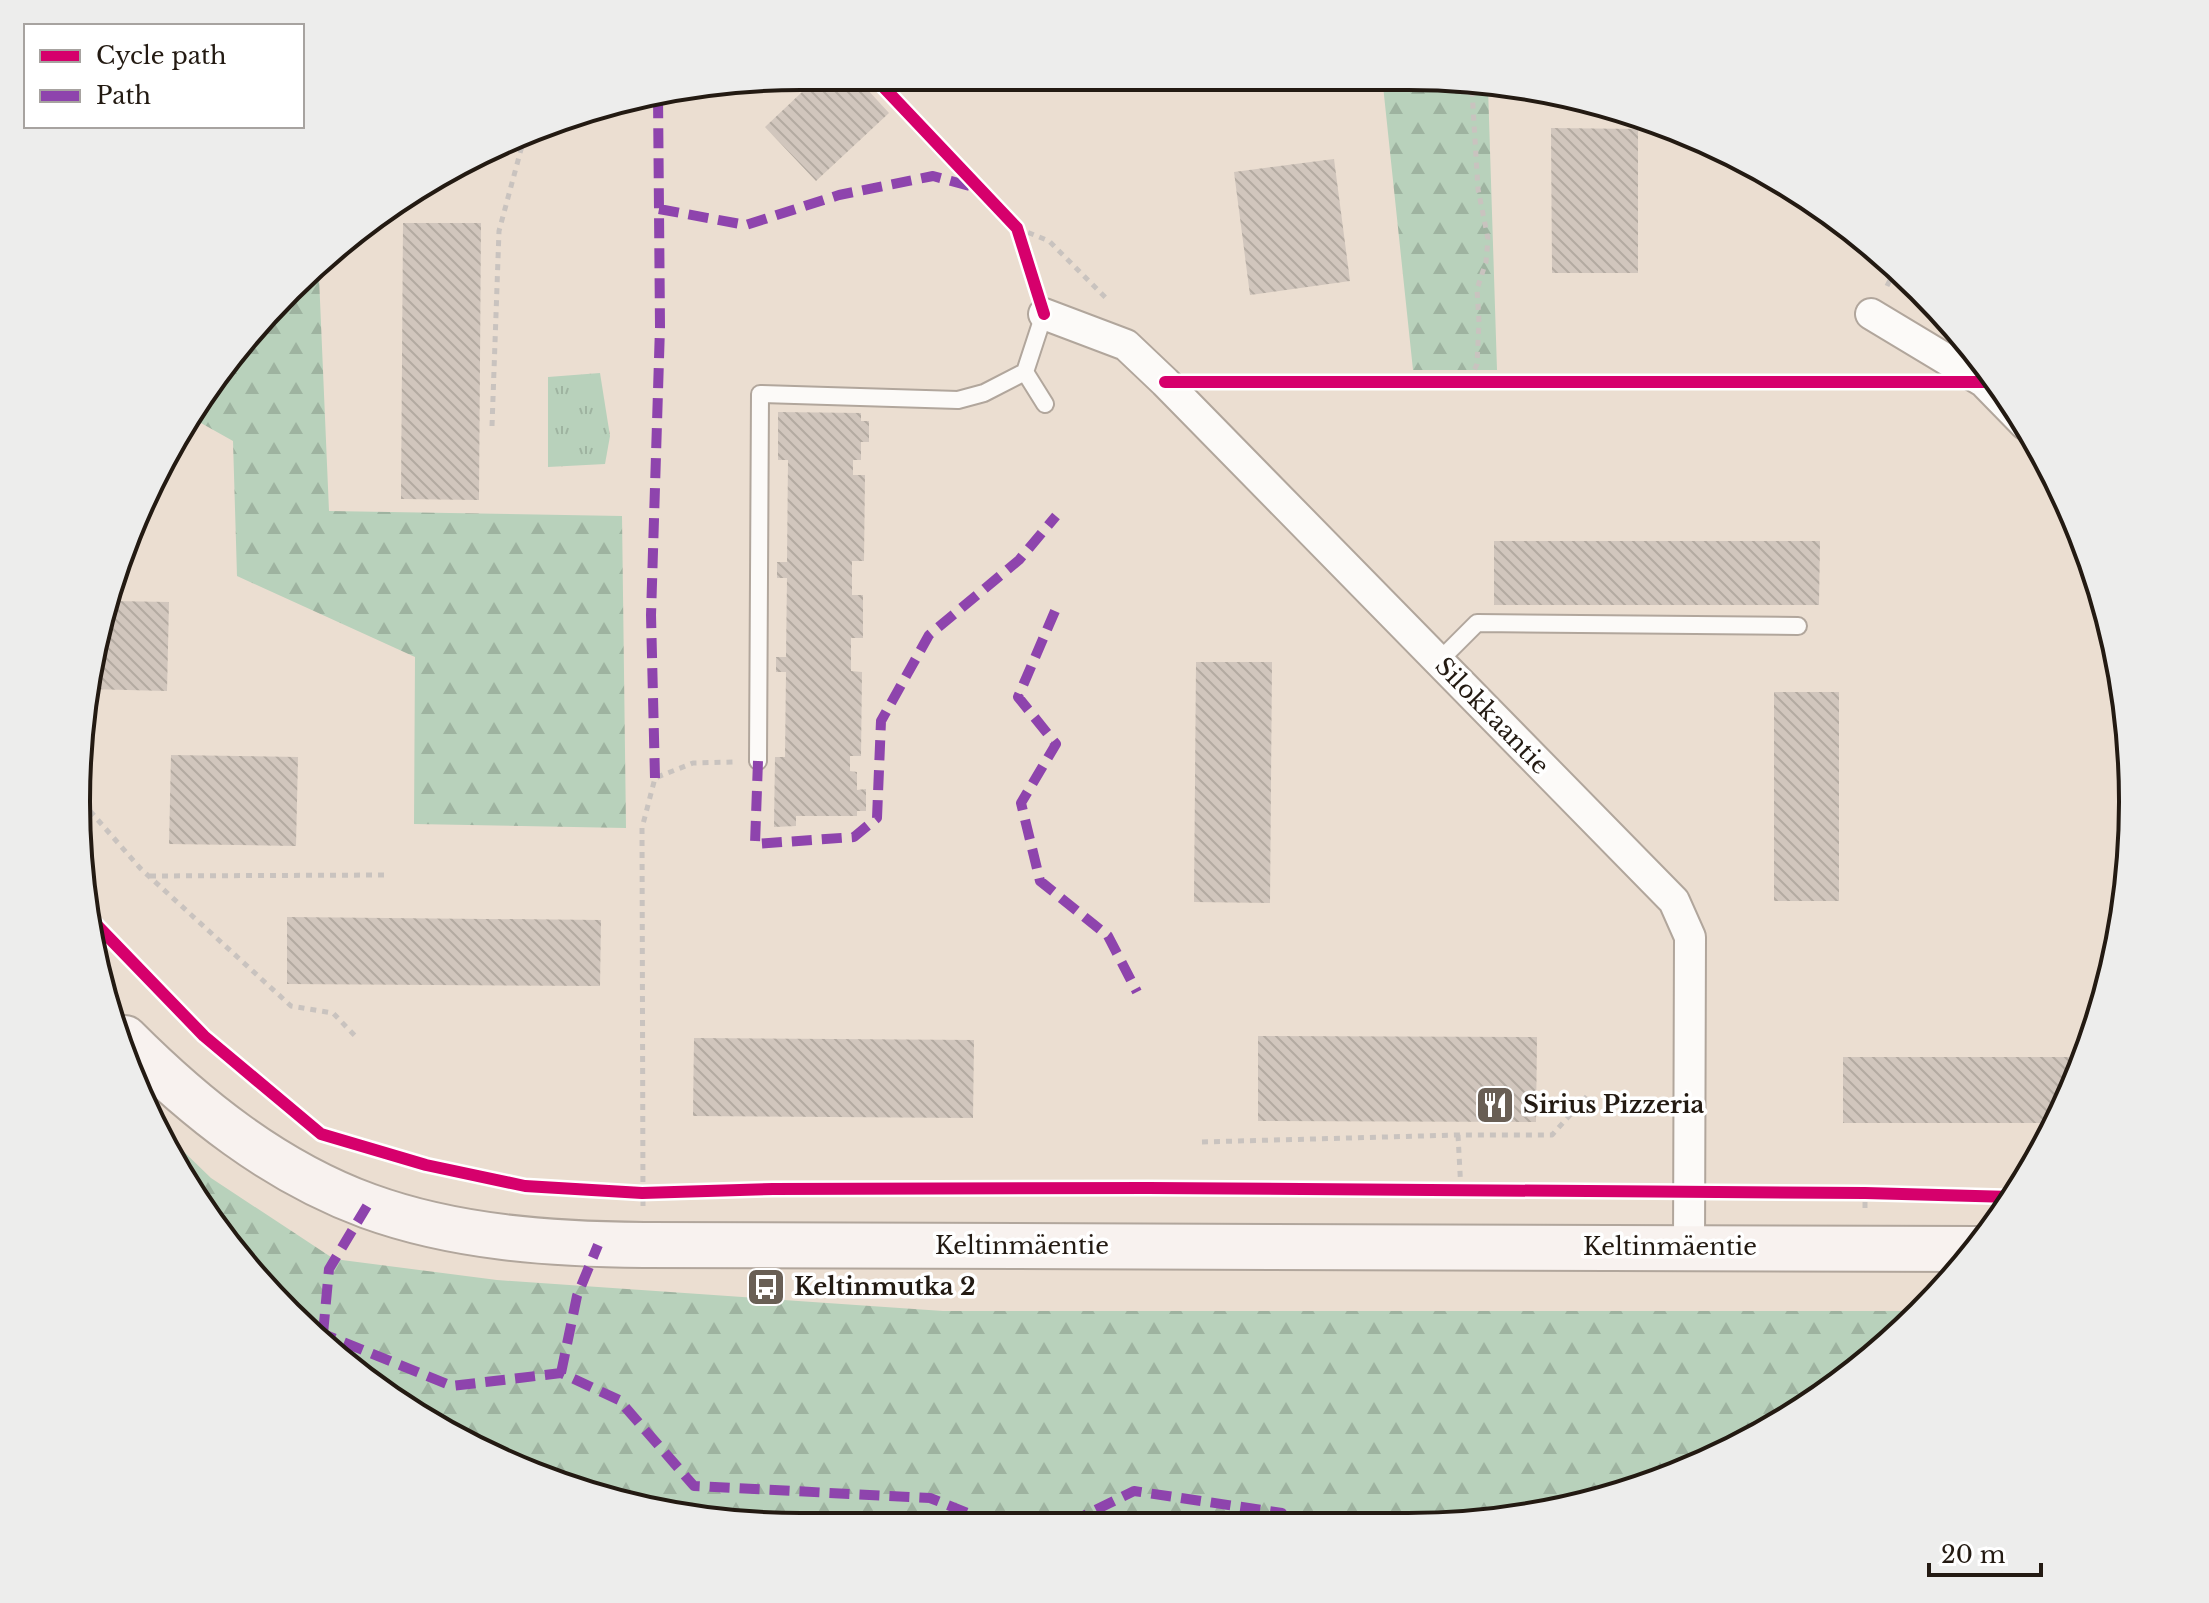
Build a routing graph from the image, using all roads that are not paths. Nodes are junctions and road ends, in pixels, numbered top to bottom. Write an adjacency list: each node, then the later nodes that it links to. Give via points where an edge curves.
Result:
1 (1044, 314): 3 (lane); 7 (street, Silokkaantie, via 1126,345)
2 (1871, 314): 4 (street)
3 (1025, 372): 5 (lane); 8 (lane, via 958,400 760,394)
4 (1976, 374)
5 (1045, 404)
6 (1798, 626): 7 (lane, via 1477,623)
7 (1438, 662): 10 (street, Silokkaantie, via 1674,901 1690,937)
8 (758, 761)
9 (134, 1047): 10 (main road, Keltinmäentie, via 233,1133 298,1174 367,1206 419,1222 511,1238 598,1245)
10 (1689, 1247): 11 (main road, Keltinmäentie)
11 (1960, 1249)

